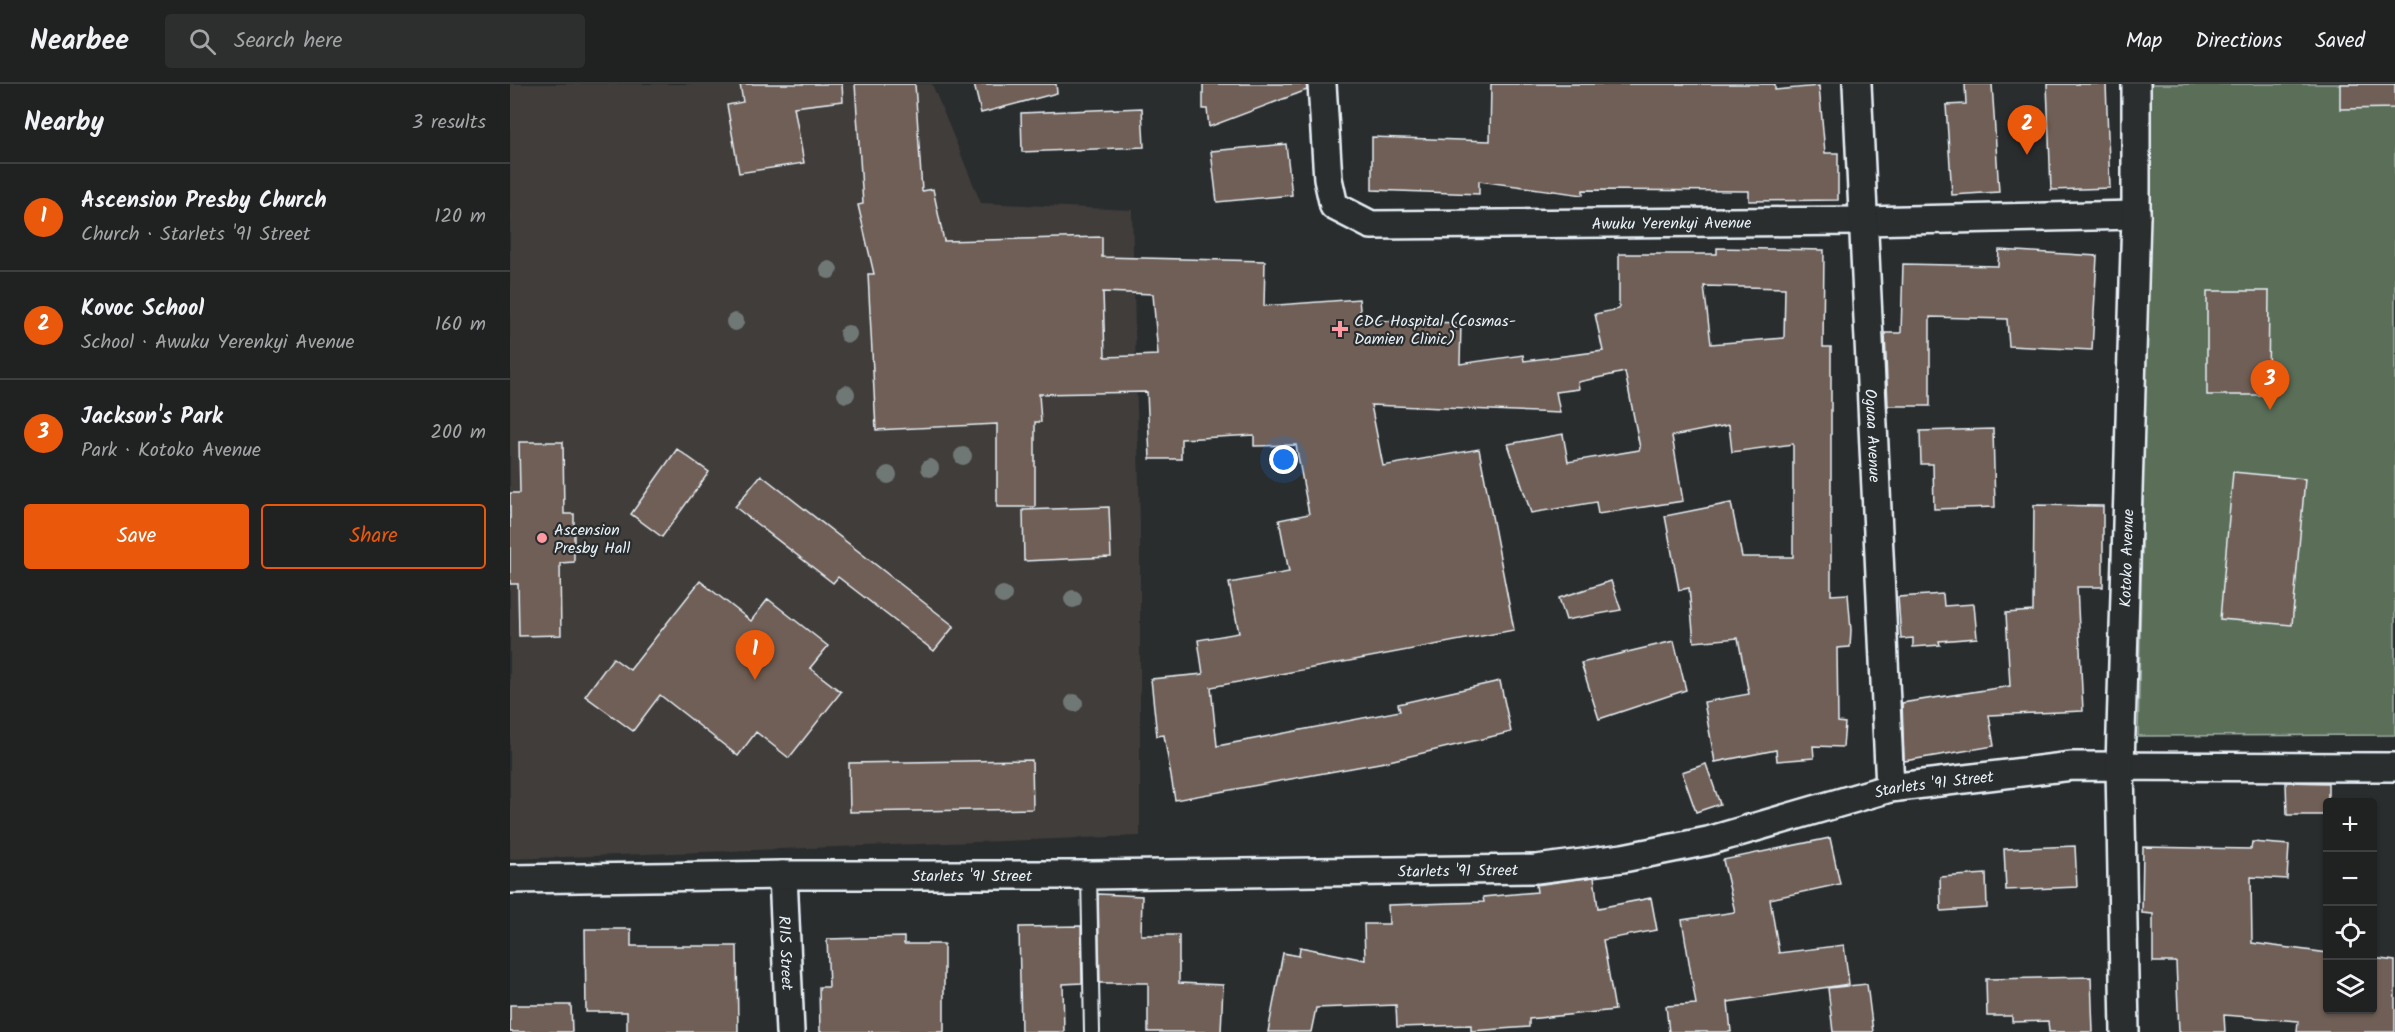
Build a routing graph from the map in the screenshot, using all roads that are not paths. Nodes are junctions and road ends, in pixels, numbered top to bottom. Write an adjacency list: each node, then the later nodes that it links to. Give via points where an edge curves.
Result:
1 (1322, 84): 5 (street, Awuku Yerenkyi Avenue, via 1328,179 1334,206 1371,225)
2 (1857, 84): 5 (street, Oguaa Avenue)
3 (2136, 84): 4 (street, Kotoko Avenue)
4 (2136, 215): 5 (street, Awuku Yerenkyi Avenue); 6 (street, Kotoko Avenue)
5 (1863, 221): 8 (street, Oguaa Avenue)
6 (2121, 766): 7 (street, Starlets '91 Street); 8 (street, Starlets '91 Street, via 2072,766); 14 (street, Kotoko Avenue)
7 (2395, 766)
8 (1890, 788): 10 (street, Starlets '91 Street, via 1708,841 1623,858 1536,869)
9 (783, 875): 10 (street, Starlets '91 Street); 11 (street, Starlets '91 Street); 12 (street, RIIS Street)
10 (1089, 875): 13 (lane)
11 (510, 879)
12 (790, 1032)
13 (1092, 1032)
14 (2125, 1032)

